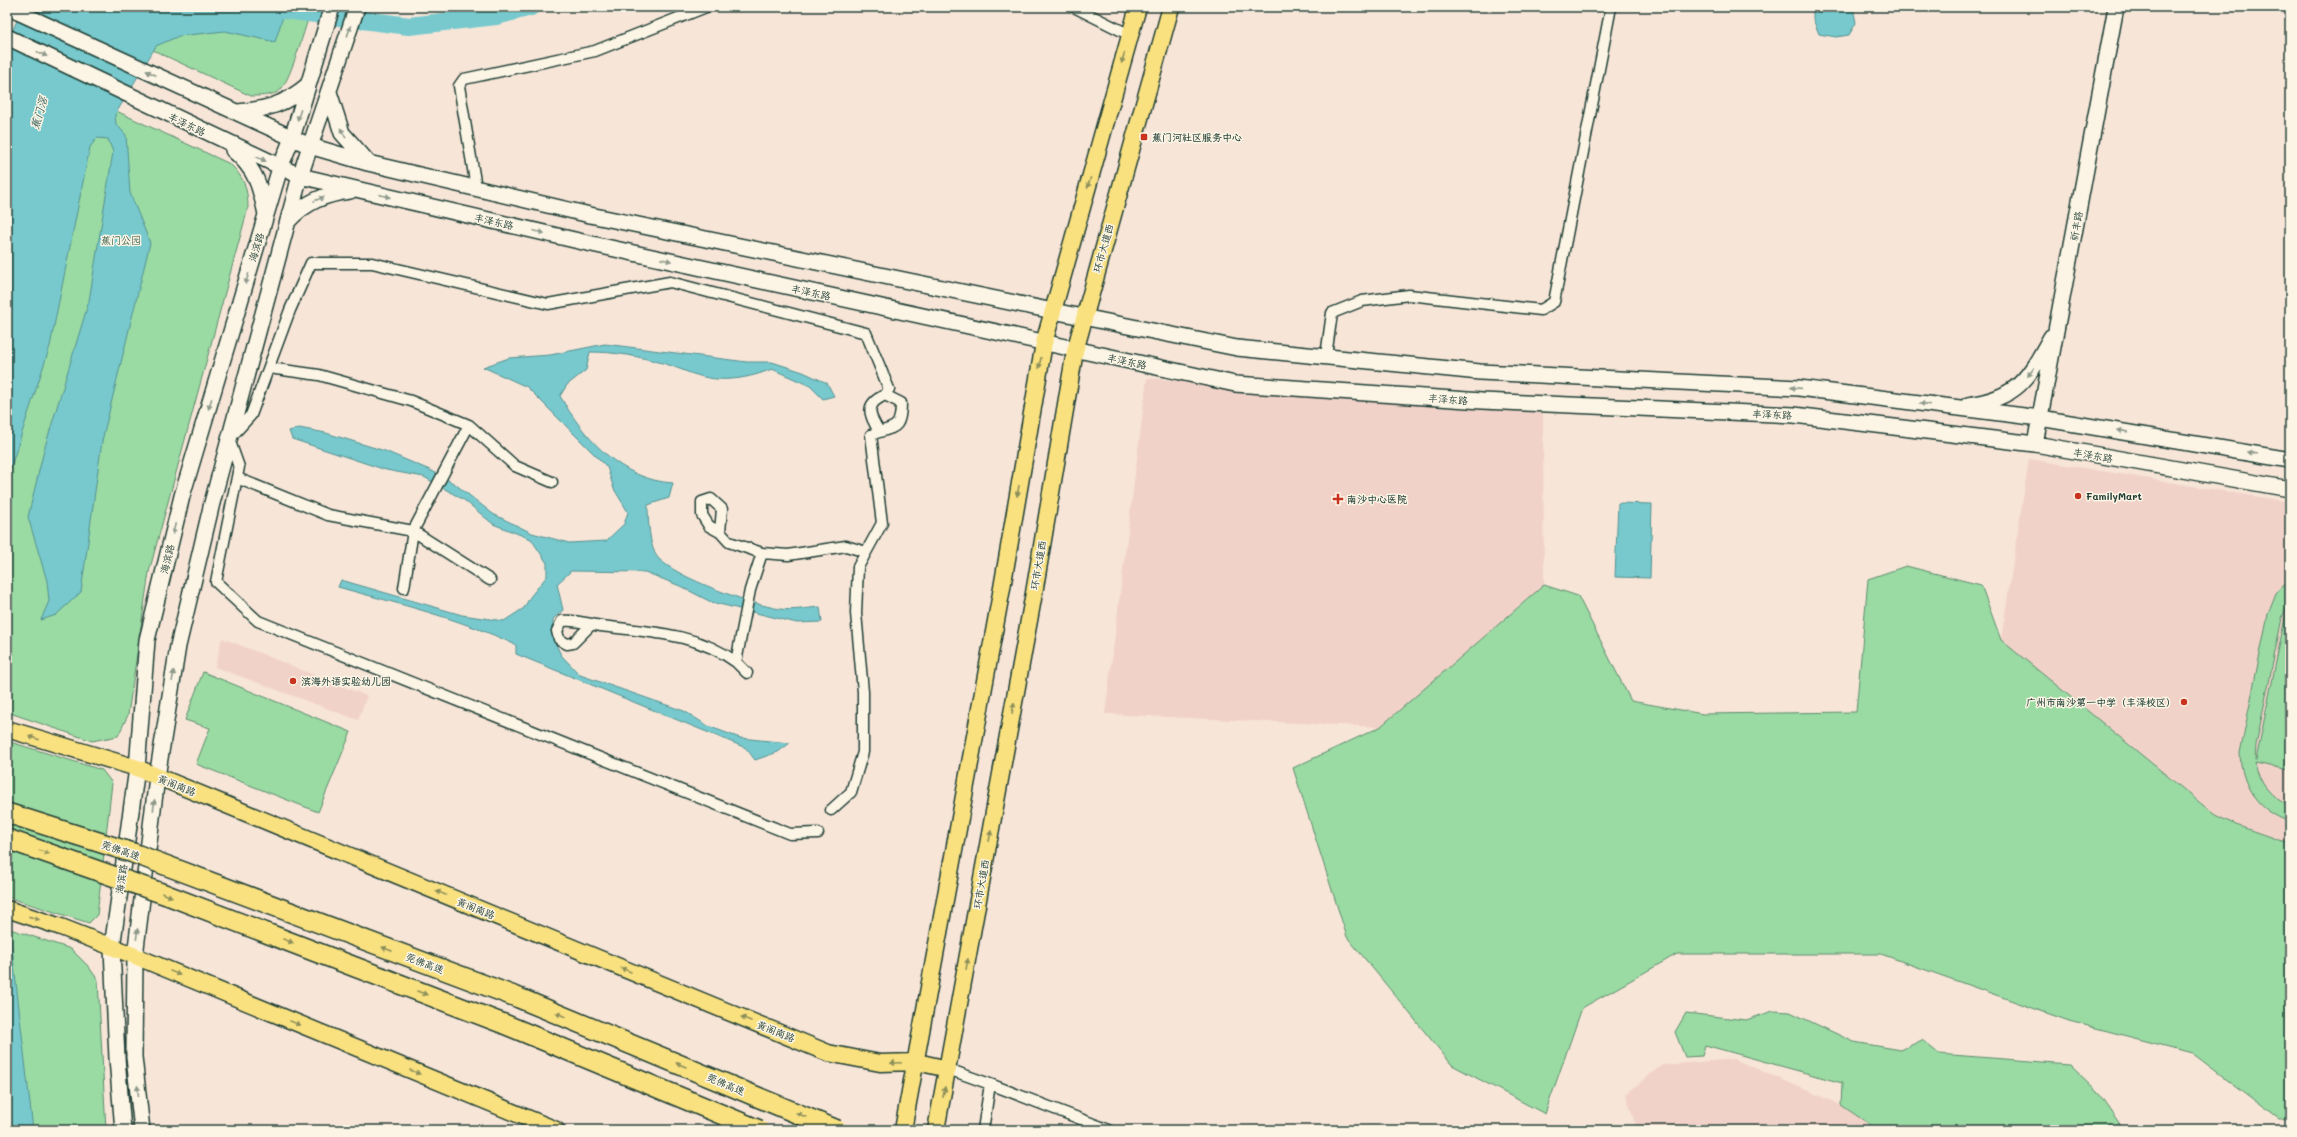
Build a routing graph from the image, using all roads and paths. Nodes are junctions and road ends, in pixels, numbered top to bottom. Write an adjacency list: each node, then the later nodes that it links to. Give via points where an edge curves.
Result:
1 (7, 7): 14 (main road, one-way to 1)
2 (332, 7): 12 (main road, 海滨路)
3 (357, 7): 13 (main road, one-way to 3)
4 (706, 7): 21 (street, via 595,51 464,78 459,86)
5 (1074, 7): 10 (street)
6 (1138, 7): 10 (main road)
7 (1171, 7): 26 (main road, 环市大道西)
8 (1611, 7): 30 (street, via 1554,302 1542,310 1409,294 1362,301 1332,313)
9 (2116, 7): 27 (main road, 祈丰路)
10 (1130, 35): 25 (main road, one-way to 25)
11 (7, 38): 16 (main road, 丰泽东路, one-way to 16)
12 (308, 85): 14 (main road, via 282,104); 15 (main road, 海滨路, one-way to 15)
13 (329, 92): 17 (main road); 18 (main road, one-way to 13, via 342,133)
14 (237, 112): 15 (main road)
15 (292, 138): 17 (main road); 19 (main road, 海滨路)
16 (222, 140): 19 (main road, 丰泽东路, one-way to 19); 23 (main road, via 244,159 257,177)
17 (310, 146): 18 (main road); 20 (main road)
18 (368, 162): 21 (main road)
19 (280, 168): 20 (main road, 丰泽东路); 23 (main road, 海滨路)
20 (300, 176): 22 (main road, 丰泽东路); 24 (main road)
21 (476, 187): 25 (main road, via 590,215)
22 (360, 190): 24 (main road, one-way to 22, via 299,209 315,200 332,194); 28 (main road, 丰泽东路, one-way to 28)
23 (266, 216): 53 (main road, 海滨路, one-way to 53, via 182,496 147,640)
24 (288, 221): 37 (main road)
25 (1053, 311): 26 (main road); 28 (main road)
26 (1084, 316): 29 (main road, 环市大道西); 30 (main road, via 1237,348)
27 (2058, 326): 33 (main road, one-way to 33, via 2031,373 2008,394 1980,403); 34 (main road, 祈丰路)
28 (1044, 343): 29 (main road, 丰泽东路); 62 (main road, one-way to 62)
29 (1075, 351): 38 (main road, 丰泽东路, via 1235,384 1482,401 1794,415); 63 (main road, 环市大道西, one-way to 29)
30 (1326, 356): 33 (main road, one-way to 30, via 1799,388 1480,372)
31 (269, 368): 32 (street, via 290,310 311,263 372,263 548,304 670,282 866,333 889,389); 35 (street, via 319,375 411,401); 37 (street, via 251,415)
32 (885, 395): 36 (street, via 874,400 870,407 873,423); 36 (street, via 901,403 901,410 899,421 892,430)
33 (1952, 407): 34 (main road)
34 (2040, 418): 38 (main road, 祈丰路); 39 (main road, one-way to 34)
35 (469, 425): 41 (street, via 515,466); 43 (street)
36 (879, 431): 46 (street, via 871,435 882,523)
37 (229, 439): 40 (street, via 239,467); 54 (main road, one-way to 37, via 178,646)
38 (2035, 444): 42 (main road, 丰泽东路)
39 (2290, 460)
40 (237, 478): 43 (street, via 328,515); 57 (street, via 216,582 258,621 790,834)
41 (552, 482)
42 (2290, 489)
43 (413, 531): 47 (street); 48 (street)
44 (720, 532): 45 (street, via 729,542)
45 (762, 552): 46 (street, via 788,555 846,546); 50 (street, via 750,590)
46 (866, 552): 55 (street, via 858,567 856,613 863,692 863,752 851,792)
47 (490, 580)
48 (404, 588)
49 (591, 625): 50 (street, via 674,635 707,645)
50 (736, 662): 51 (street)
51 (747, 673)
52 (7, 729): 53 (main road, 黄阁南路, one-way to 52)
53 (136, 768): 54 (main road, 黄阁南路); 60 (main road, 海滨路)
54 (157, 777): 61 (main road, one-way to 54); 62 (main road, 黄阁南路, one-way to 54, via 880,1063 828,1053)
55 (831, 810)
56 (7, 812): 69 (highway, 莞佛高速, one-way to 56, bridge, via 519,998 133,853)
57 (818, 833)
58 (7, 839): 68 (highway, one-way to 68, bridge, via 167,895 504,1024)
59 (7, 909): 60 (main road, one-way to 60)
60 (112, 948): 61 (main road); 65 (main road, 海滨路)
61 (134, 956): 66 (main road, one-way to 61, via 134,1057); 67 (main road, one-way to 67)
62 (916, 1062): 63 (main road, 黄阁南路); 70 (main road)
63 (948, 1069): 64 (street); 71 (main road, 环市大道西, one-way to 63)
64 (990, 1084): 72 (street); 73 (street)
65 (123, 1130)
66 (142, 1130)
67 (556, 1130)
68 (759, 1130)
69 (837, 1130)
70 (903, 1130)
71 (936, 1130)
72 (983, 1130)
73 (1109, 1130)

